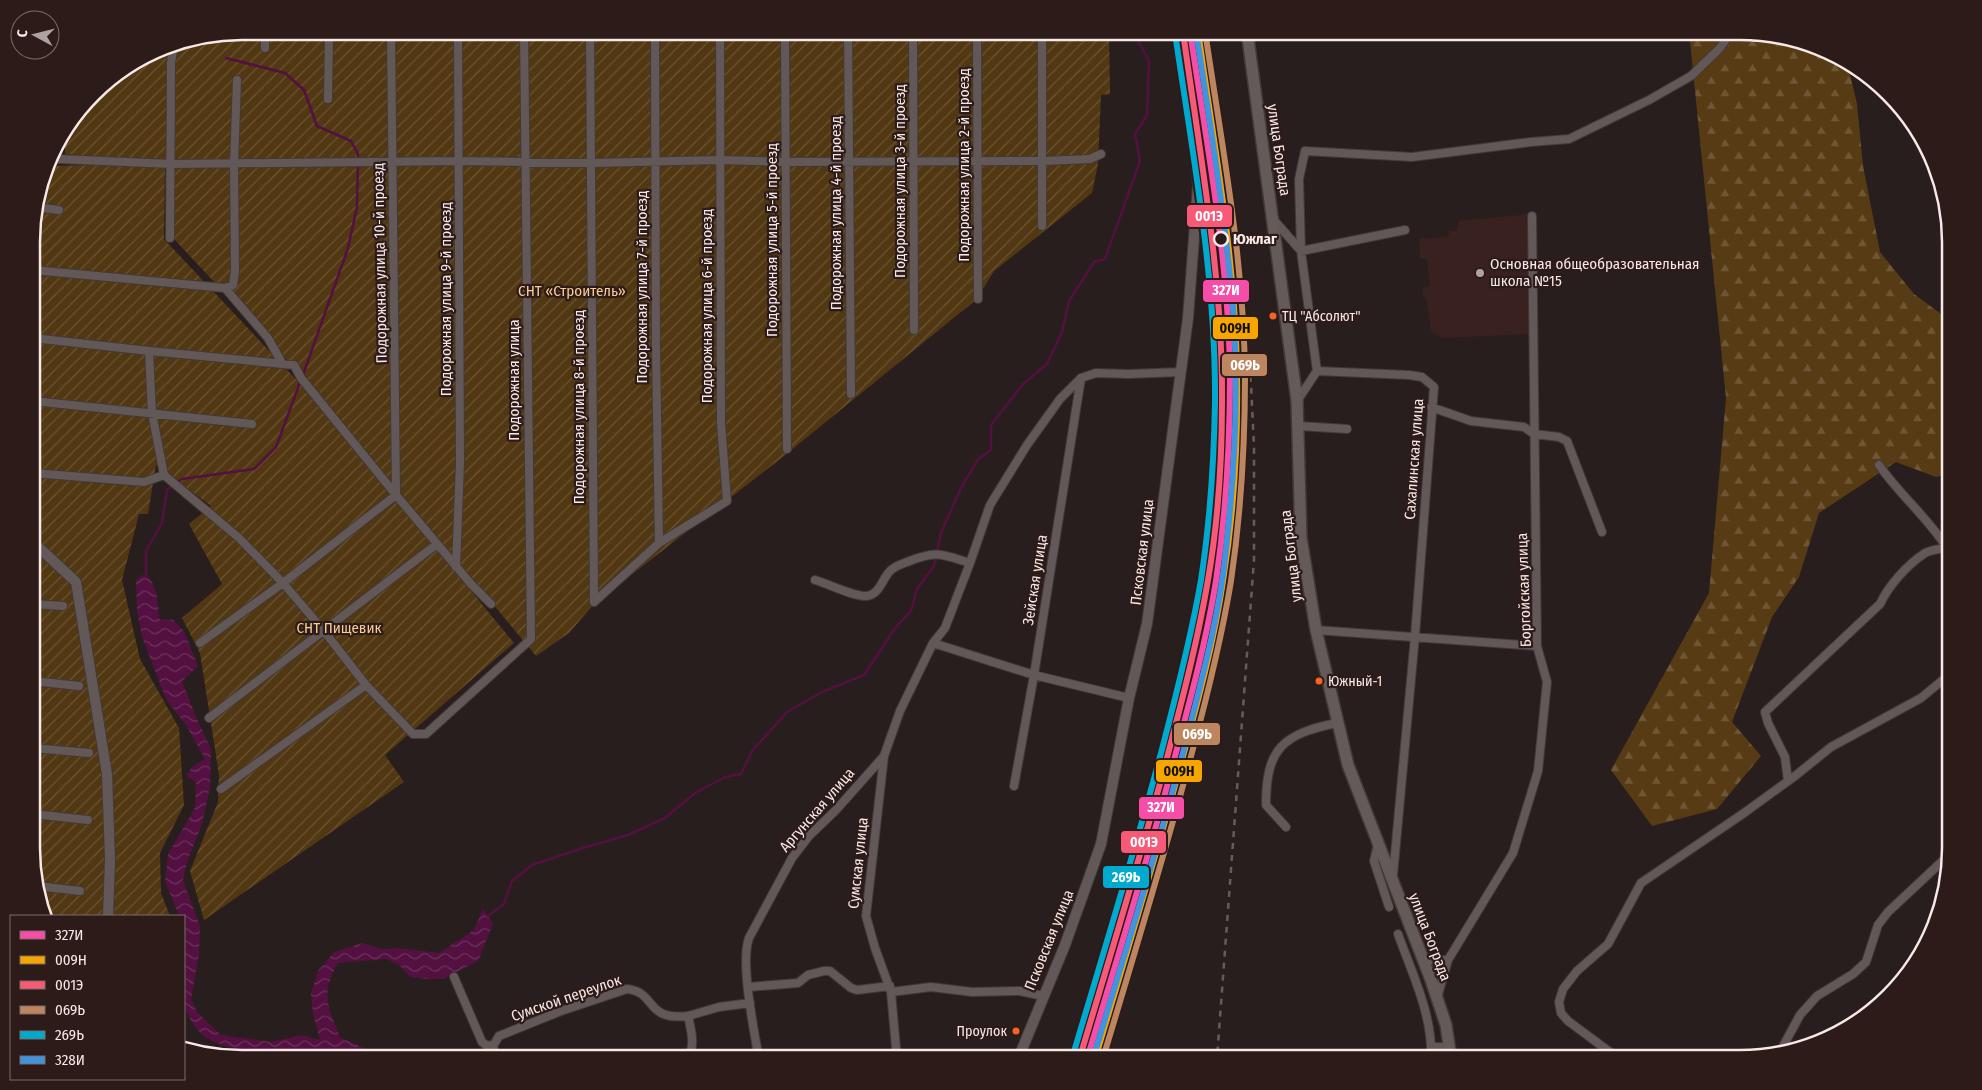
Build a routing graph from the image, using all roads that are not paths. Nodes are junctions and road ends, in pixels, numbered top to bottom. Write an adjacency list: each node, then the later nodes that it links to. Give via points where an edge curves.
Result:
1 (265, 40): 17 (street)
2 (329, 40): 20 (street)
3 (391, 40): 29 (street, Подорожная улица 10-й проезд)
4 (458, 40): 26 (street, Подорожная улица 9-й проезд)
5 (524, 40): 30 (street, Подорожная улица)
6 (590, 40): 31 (street, Подорожная улица 8-й проезд)
7 (655, 40): 27 (street, Подорожная улица 7-й проезд)
8 (720, 40): 23 (street, Подорожная улица 6-й проезд)
9 (785, 40): 32 (street, Подорожная улица 5-й проезд)
10 (848, 40): 33 (street, Подорожная улица 4-й проезд)
11 (913, 40): 24 (street, Подорожная улица 3-й проезд)
12 (977, 40): 25 (street, Подорожная улица 2-й проезд)
13 (1042, 40): 28 (street)
14 (1179, 40): 52 (street, Псковская улица, via 1198,184)
15 (1248, 40): 39 (main road, улица Бограда)
16 (1726, 40): 43 (street, via 1690,76 1649,100 1568,139 1412,157 1305,151 1299,179)
17 (265, 48)
18 (173, 52): 34 (street)
19 (237, 80): 35 (street)
20 (328, 99)
21 (1101, 154): 28 (street, via 1090,159)
22 (59, 159): 34 (street)
23 (720, 160): 27 (street); 32 (street); 70 (street, Подорожная улица 6-й проезд, via 721,423 726,500)
24 (913, 160): 25 (street); 33 (street); 47 (street, Подорожная улица 3-й проезд)
25 (978, 160): 28 (street); 46 (street, Подорожная улица 2-й проезд)
26 (460, 161): 29 (street); 30 (street); 75 (street, Подорожная улица 9-й проезд, via 460,463)
27 (656, 161): 31 (street); 70 (street, Подорожная улица 7-й проезд)
28 (1043, 161): 40 (street)
29 (392, 162): 35 (street); 67 (street, Подорожная улица 10-й проезд)
30 (526, 162): 31 (street); 90 (street, Подорожная улица, via 530,639 426,734 413,734)
31 (592, 162): 70 (street, Подорожная улица 8-й проезд, via 594,602)
32 (785, 162): 33 (street); 63 (street, Подорожная улица 5-й проезд)
33 (849, 162): 54 (street, Подорожная улица 4-й проезд)
34 (171, 164): 35 (street); 42 (street)
35 (234, 164): 45 (street, via 235,271 233,285)
36 (43, 208): 37 (street)
37 (59, 210)
38 (1532, 216): 62 (street, Боргойская улица)
39 (1273, 219): 43 (street); 56 (main road, улица Бограда)
40 (1042, 226)
41 (1405, 230): 43 (street)
42 (170, 238)
43 (1301, 251): 51 (street)
44 (40, 271): 45 (street)
45 (225, 288): 50 (street, via 268,338)
46 (978, 299)
47 (914, 330)
48 (40, 339): 49 (street)
49 (149, 351): 50 (street); 58 (street)
50 (282, 363): 67 (street, via 294,365 301,378)
51 (1317, 371): 56 (street); 57 (street, Сахалинская улица, via 1422,377 1434,387)
52 (1181, 372): 53 (street, via 1096,373); 92 (street, Псковская улица, via 1147,624)
53 (1081, 378): 74 (street, via 1060,399 990,504); 87 (street, Зейская улица)
54 (851, 394)
55 (40, 402): 58 (street)
56 (1297, 402): 60 (main road, улица Бограда)
57 (1431, 406): 62 (street, via 1471,421 1524,427); 83 (street, Сахалинская улица)
58 (152, 413): 59 (street); 66 (street)
59 (252, 424)
60 (1299, 426): 61 (street); 81 (main road, улица Бограда, via 1301,538)
61 (1347, 429)
62 (1534, 434): 68 (street, via 1559,436 1567,441); 86 (street, Боргойская улица)
63 (786, 449)
64 (1879, 465): 69 (street)
65 (40, 474): 66 (street, via 144,482)
66 (164, 475): 77 (street, via 239,538)
67 (396, 495): 71 (street); 77 (street)
68 (1602, 532)
69 (1942, 538)
70 (659, 543)
71 (437, 544): 75 (street); 82 (street)
72 (1942, 546): 98 (street, via 1926,553 1900,575 1887,589 1880,604 1765,712 1785,757)
73 (40, 549): 110 (street, via 76,582 107,774)
74 (970, 563): 76 (street, via 944,554 926,554 895,567 876,592 868,596); 85 (street, via 945,628)
75 (456, 567): 79 (street)
76 (815, 580)
77 (283, 583): 82 (street); 84 (street)
78 (40, 604): 80 (street)
79 (491, 604)
80 (63, 606)
81 (1316, 630): 83 (street); 94 (main road, улица Бограда)
82 (324, 631): 90 (street); 93 (street)
83 (1415, 636): 86 (street); 106 (street, Сахалинская улица)
84 (200, 643)
85 (933, 643): 87 (street); 97 (street, via 900,711)
86 (1537, 646): 113 (street, Боргойская улица, via 1547,682 1538,771 1513,853)
87 (1034, 676): 92 (street); 99 (street, Зейская улица)
88 (40, 681): 91 (street)
89 (1942, 681): 98 (street, via 1921,698 1831,747)
90 (366, 685): 100 (street)
91 (79, 686)
92 (1129, 698): 117 (street, Псковская улица, via 1101,844 1065,946)
93 (208, 718)
94 (1337, 723): 103 (street, via 1293,736 1274,754 1266,805); 104 (main road, улица Бограда, via 1348,765)
95 (40, 749): 96 (street)
96 (89, 753)
97 (884, 756): 115 (street, Аргунская улица, via 792,858 747,943); 116 (street, Сумская улица, via 866,916)
98 (1788, 781): 132 (street, via 1641,883 1608,944 1577,972 1563,990 1559,1002 1561,1013)
99 (1014, 786)
100 (222, 789)
101 (40, 815): 102 (street)
102 (88, 820)
103 (1286, 827)
104 (1378, 844): 106 (main road, улица Бограда); 109 (street, via 1374,861)
105 (1942, 862): 121 (street, via 1888,912 1878,925 1866,962 1817,996 1800,1015)
106 (1392, 880): 112 (main road, улица Бограда)
107 (44, 887): 108 (street)
108 (80, 892)
109 (1389, 907)
110 (108, 915)
111 (1398, 934): 123 (street, via 1425,1013)
112 (1424, 960): 113 (street); 118 (main road, улица Бограда)
113 (1448, 960): 118 (street, Боргойская улица)
114 (454, 977): 122 (street, via 482,1042)
115 (748, 987): 116 (street, via 798,983 808,975 830,971 857,990); 119 (street, Аргунская улица)
116 (890, 989): 117 (street, via 1020,990); 127 (street, Сумская улица)
117 (1043, 996): 128 (street, Псковская улица)
118 (1437, 998): 131 (main road, улица Бограда)
119 (750, 1002): 120 (street, Сумской переулок); 126 (street, Аргунская улица)
120 (688, 1016): 122 (street, Сумской переулок, via 665,1016 654,1010 642,993 627,989 500,1036); 125 (street)
121 (1785, 1045)
122 (493, 1046): 124 (street)
123 (1431, 1047): 129 (street); 130 (street)
124 (494, 1050)
125 (692, 1050)
126 (758, 1050)
127 (896, 1050)
128 (1021, 1050)
129 (1431, 1050)
130 (1441, 1050)
131 (1450, 1050)
132 (1607, 1050)

